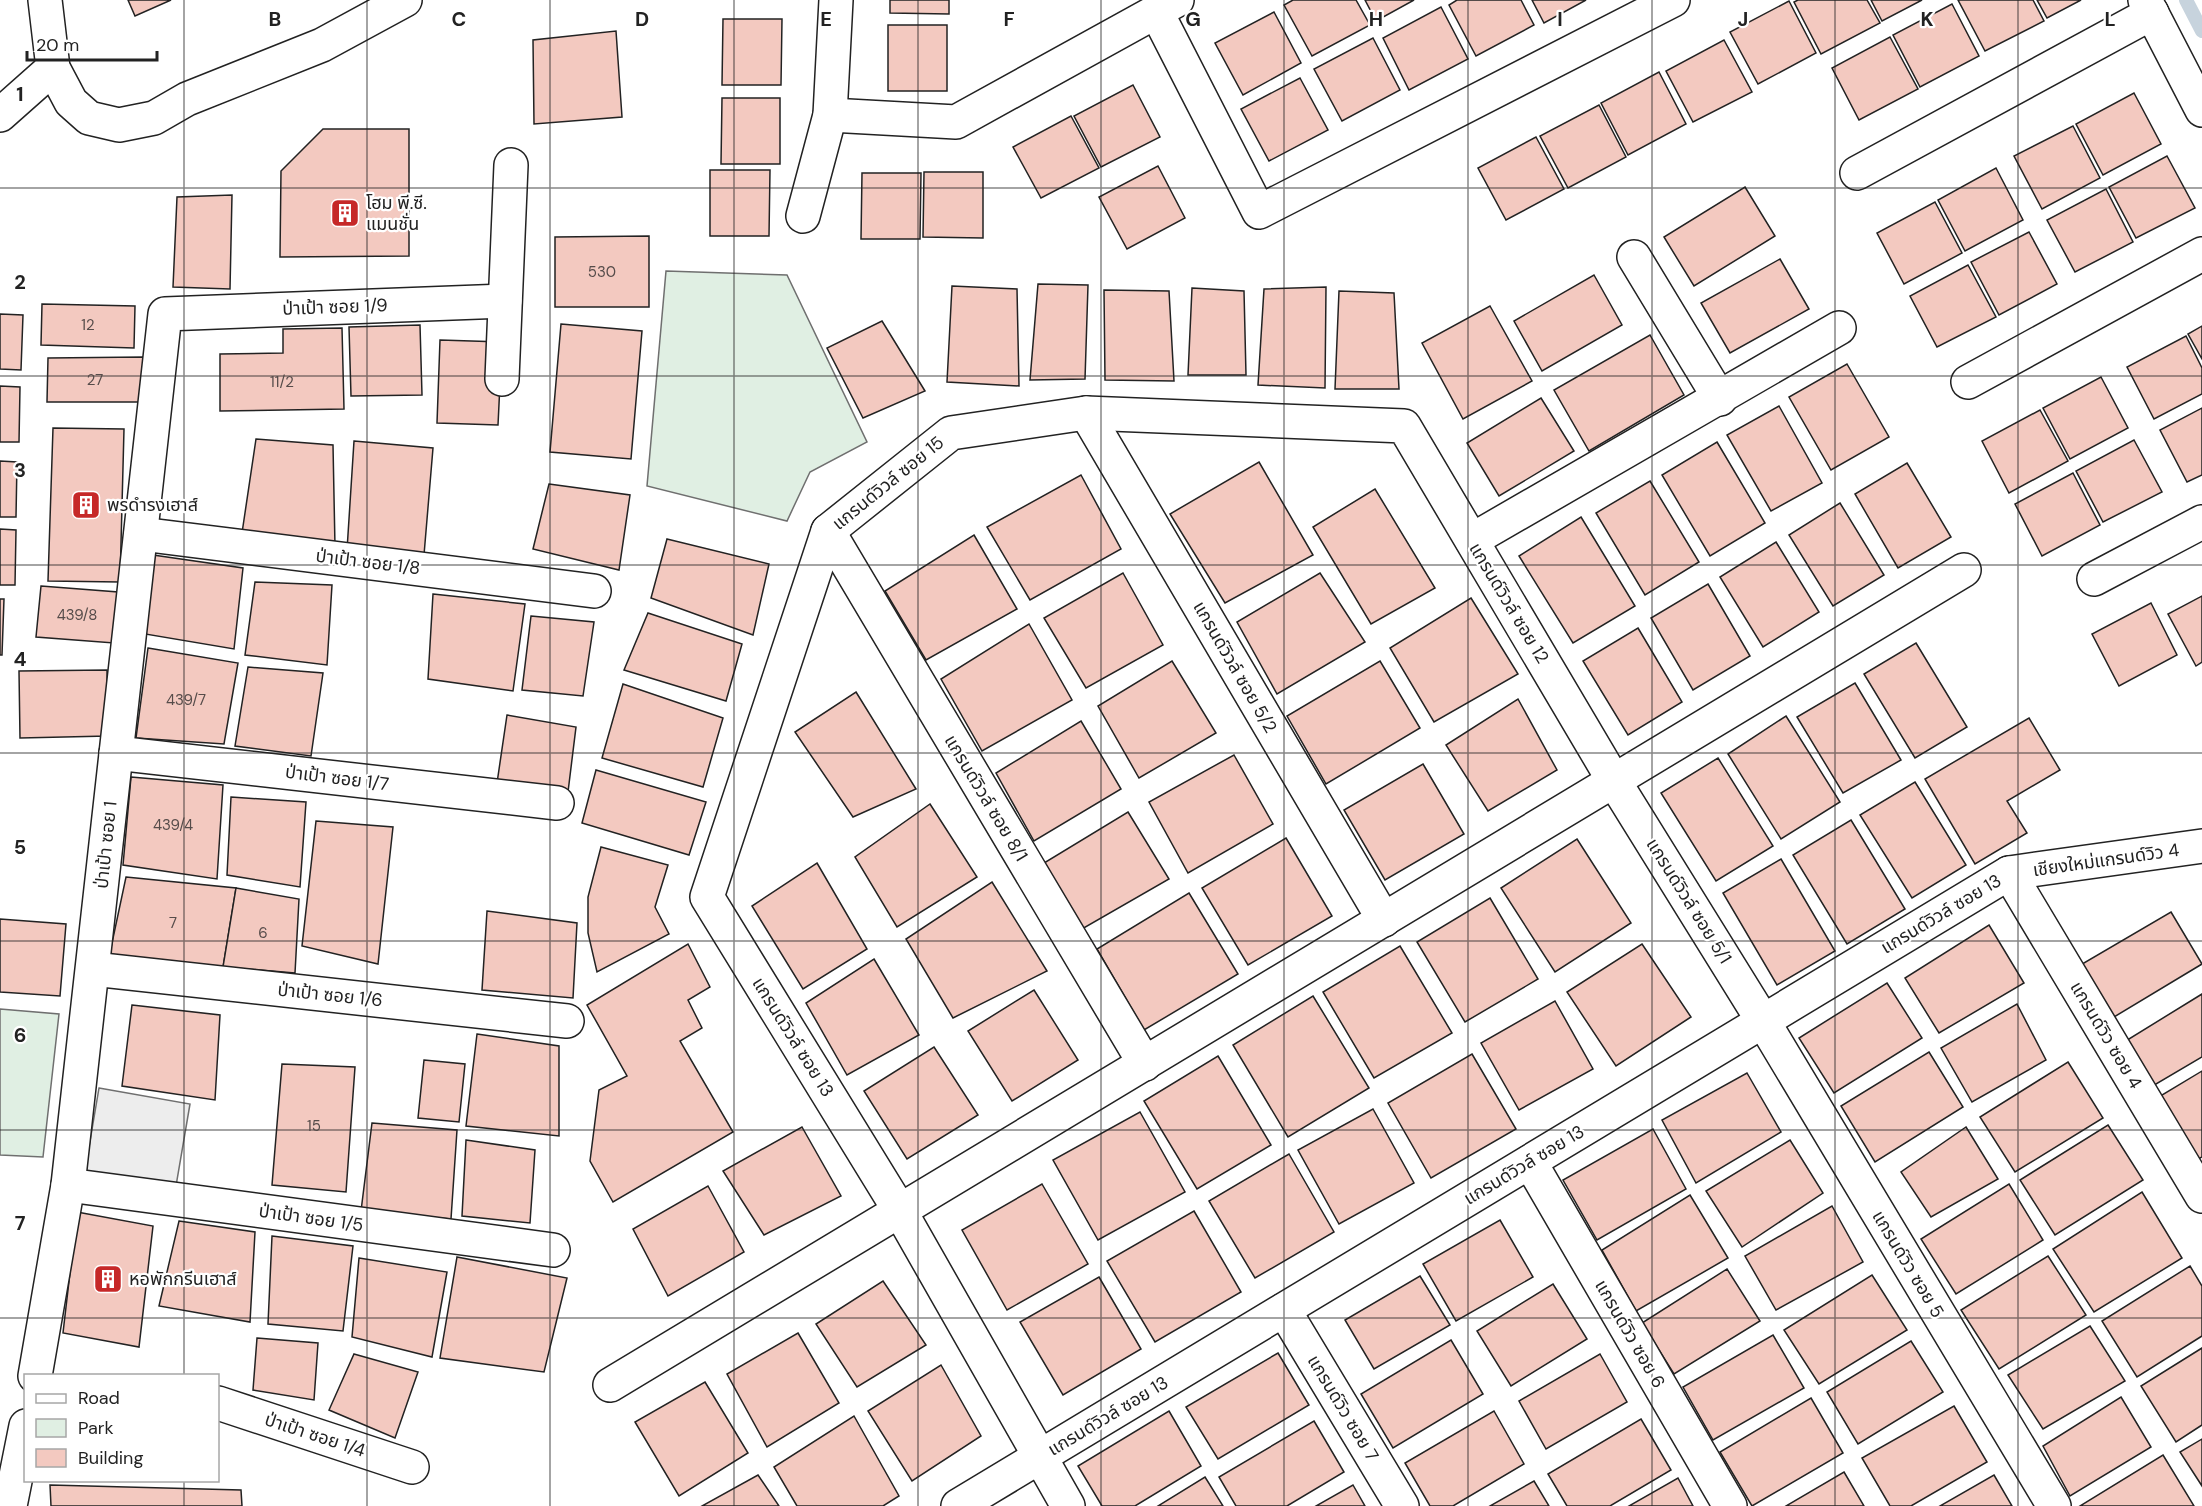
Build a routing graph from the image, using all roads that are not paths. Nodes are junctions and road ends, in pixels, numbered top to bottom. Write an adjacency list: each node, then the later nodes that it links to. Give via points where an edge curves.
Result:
1 (45, 0): 7 (street)
2 (405, 0): 7 (street, via 322,45 187,99 154,118 119,124 89,118 71,102)
3 (836, 0): 10 (street)
4 (1673, 0): 5 (street, via 1259,212)
5 (1167, 5): 10 (street, via 956,122)
6 (2148, 7): 8 (street); 12 (street)
7 (53, 69): 9 (street)
8 (2202, 110)
9 (0, 115)
10 (830, 115): 13 (street)
11 (511, 165): 16 (street)
12 (1857, 173)
13 (802, 216)
14 (2202, 254): 20 (street)
15 (1634, 257): 21 (street)
16 (504, 301): 17 (street, ป่าเป้า ซอย 1/9); 19 (street)
17 (165, 314): 26 (street, ป่าเป้า ซอย 1)
18 (1839, 328): 21 (street)
19 (502, 379)
20 (1968, 382)
21 (1720, 399): 27 (street)
22 (1086, 414): 23 (street, แกรนด์วิวล์ ซอย 15); 25 (street, แกรนด์วิวล์ ซอย 15, via 951,433); 37 (street, แกรนด์วิวล์ ซอย 5/2)
23 (1404, 426): 27 (street, แกรนด์วิวล์ ซอย 12)
24 (2202, 522): 29 (street)
25 (828, 531): 36 (street, แกรนด์วิวล์ ซอย 15); 41 (street, แกรนด์วิวล์ ซอย 8/1)
26 (141, 534): 30 (street, ป่าเป้า ซอย 1/8); 31 (street, ป่าเป้า ซอย 1)
27 (1472, 540): 32 (street, แกรนด์วิวล์ ซอย 12)
28 (1964, 570): 32 (street)
29 (2094, 579)
30 (594, 591)
31 (116, 753): 33 (street, ป่าเป้า ซอย 1/7); 38 (street, ป่าเป้า ซอย 1)
32 (1614, 781): 37 (street); 40 (street, แกรนด์วิวล์ ซอย 5/1)
33 (557, 803)
34 (2202, 846): 35 (street, เชียงใหม่แกรนด์วิว 4)
35 (2009, 873): 40 (street, แกรนด์วิวล์ ซอย 13); 44 (street, แกรนด์วิว ซอย 4)
36 (707, 897): 45 (street, แกรนด์วิวล์ ซอย 13)
37 (1384, 920): 41 (street)
38 (93, 969): 39 (street, ป่าเป้า ซอย 1/6); 43 (street, ป่าเป้า ซอย 1)
39 (567, 1021)
40 (1763, 1021): 42 (street, แกรนด์วิวล์ ซอย 13); 59 (street, แกรนด์วิว ซอย 5)
41 (1144, 1064): 45 (street)
42 (1530, 1162): 47 (street, แกรนด์วิวล์ ซอย 13); 58 (street, แกรนด์วิว ซอย 6)
43 (68, 1185): 46 (street, ป่าเป้า ซอย 1/5); 48 (street, ป่าเป้า ซอย 1)
44 (2202, 1196)
45 (900, 1211): 49 (street); 52 (street, แกรนด์วิวล์ ซอย 13)
46 (553, 1250)
47 (1284, 1310): 52 (street, แกรนด์วิวล์ ซอย 13); 57 (street, แกรนด์วิว ซอย 7)
48 (35, 1374)
49 (610, 1385)
50 (219, 1403): 53 (street, ป่าเป้า ซอย 1/4)
51 (24, 1436): 54 (street)
52 (1039, 1457): 55 (street, แกรนด์วิวล์ ซอย 13); 56 (street)
53 (412, 1467)
54 (10, 1506)
55 (958, 1506)
56 (1068, 1506)
57 (1402, 1506)
58 (1730, 1506)
59 (2054, 1506)

